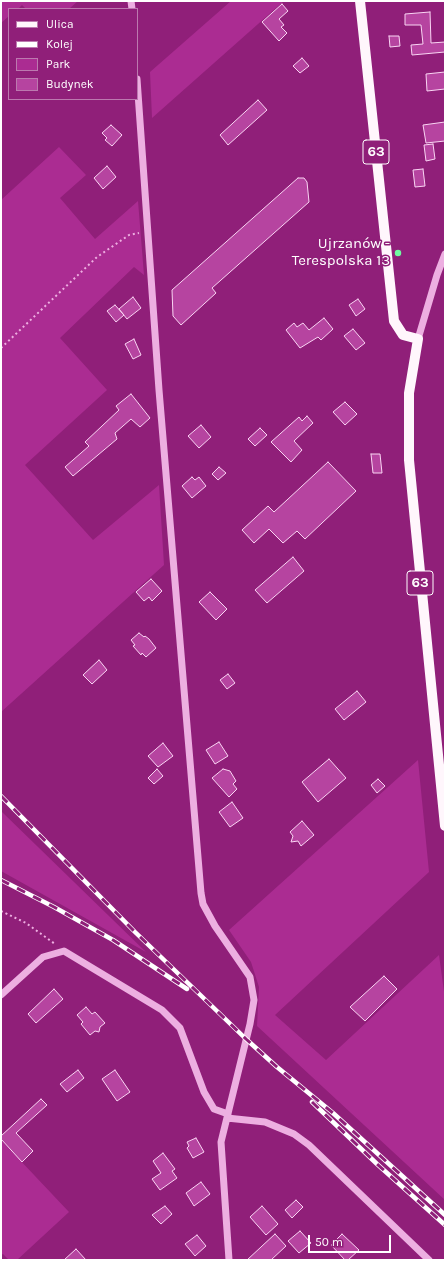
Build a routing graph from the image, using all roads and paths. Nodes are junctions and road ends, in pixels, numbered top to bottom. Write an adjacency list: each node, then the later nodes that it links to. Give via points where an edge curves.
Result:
1 (360, 1): 5 (main road, 63, via 394,321 403,335)
2 (138, 93): 3 (street)
3 (148, 232): 6 (path, via 129,235 97,257); 11 (street, via 201,893 208,915 250,977 253,988 250,1024)
4 (445, 254): 5 (street)
5 (418, 339): 7 (main road, 63, via 409,393 409,460)
6 (1, 348)
7 (445, 826)
8 (1, 911): 9 (path, via 26,923)
9 (64, 950): 10 (street, via 43,957); 11 (street, via 162,1010 180,1028 204,1092 214,1109)
10 (1, 995)
11 (227, 1116): 12 (street, via 221,1142 221,1157); 13 (street, via 265,1122 294,1134 309,1145)
12 (229, 1260)
13 (430, 1260)

